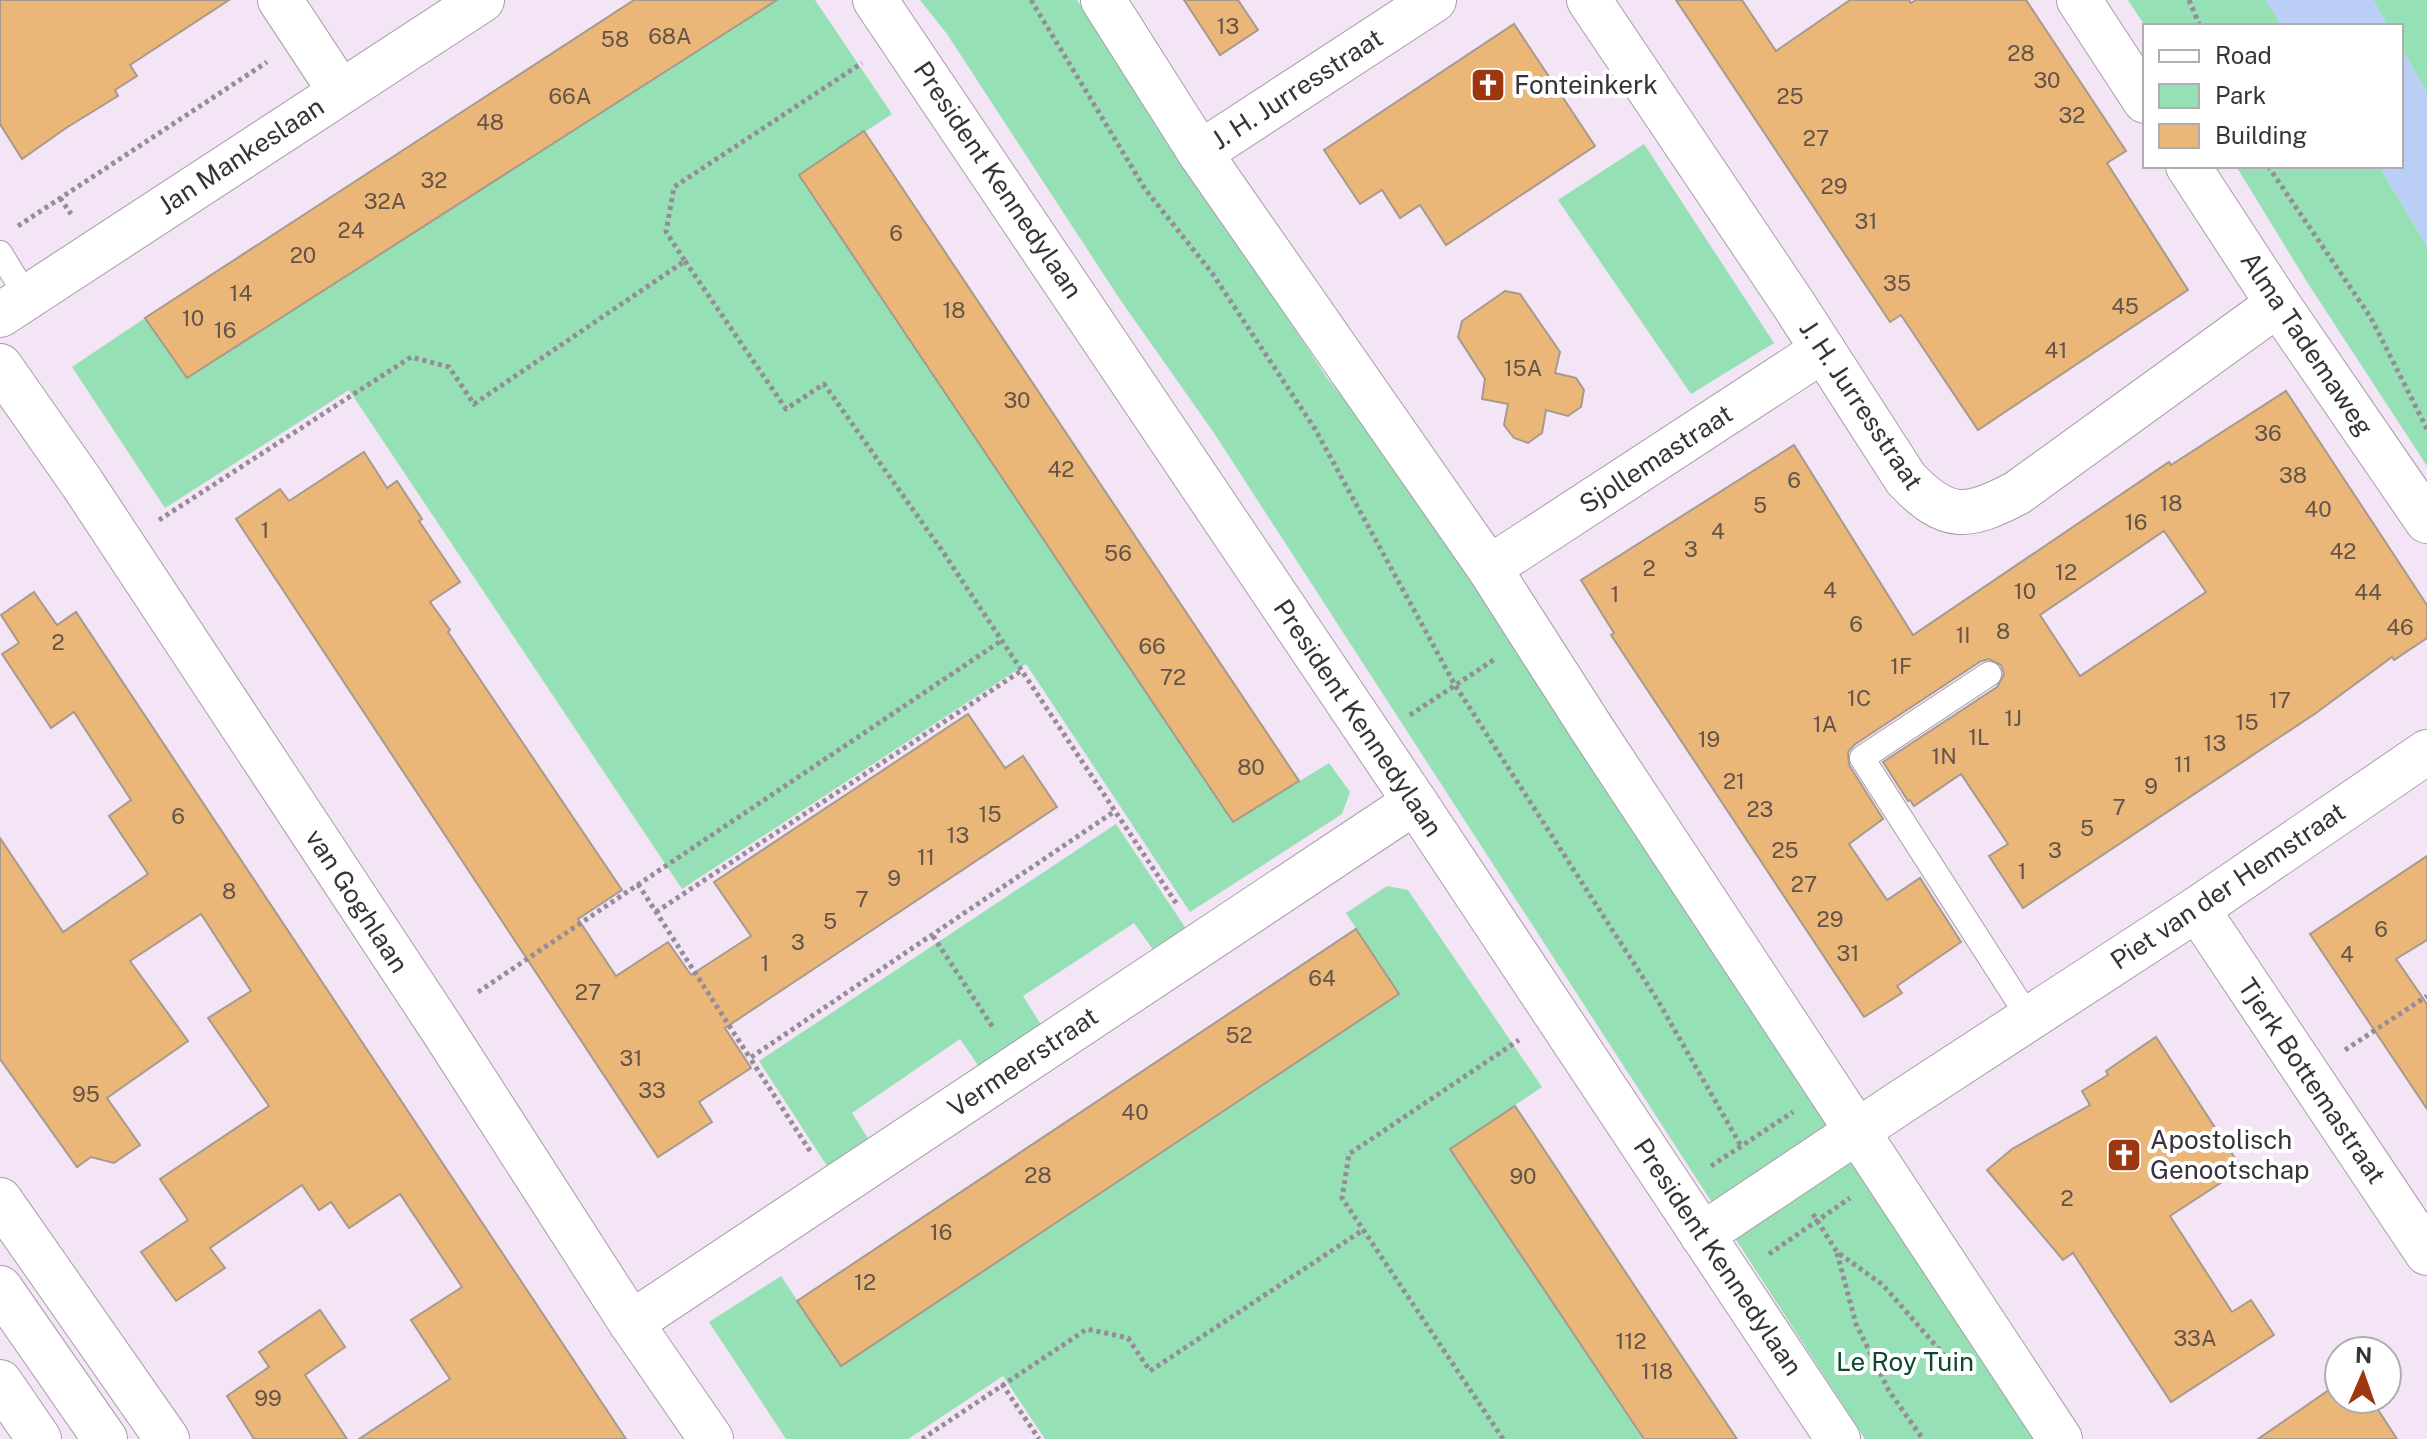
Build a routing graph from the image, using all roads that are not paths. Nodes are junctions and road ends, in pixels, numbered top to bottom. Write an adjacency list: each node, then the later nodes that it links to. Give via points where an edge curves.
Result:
1 (280, 0): 8 (street)
2 (482, 0): 8 (street, Jan Mankeslaan)
3 (875, 0): 21 (street, President Kennedylaan)
4 (1103, 0): 10 (street)
5 (1434, 0): 10 (street, J. H. Jurresstraat)
6 (1589, 0): 15 (street, J. H. Jurresstraat)
7 (2079, 0): 9 (street)
8 (340, 91): 14 (street, Jan Mankeslaan)
9 (2143, 98)
10 (1200, 153): 18 (street)
11 (2189, 168): 13 (street, Alma Tademaweg)
12 (0, 253): 14 (lane)
13 (2278, 304): 15 (street, J. H. Jurresstraat, via 2017,493 1988,508 1958,514 1927,500 1906,479); 17 (street, Alma Tademaweg)
14 (14, 306)
15 (1823, 350): 18 (street, Sjollemastraat)
16 (0, 366): 29 (street, van Goghlaan, via 444,1032)
17 (2427, 521)
18 (1489, 568): 24 (street)
19 (1989, 674): 23 (lane, via 1862,758)
20 (2427, 752): 22 (street, Piet van der Hemstraat)
21 (1415, 802): 26 (street, President Kennedylaan); 29 (street, Vermeerstraat)
22 (2197, 909): 23 (street, Piet van der Hemstraat); 27 (street, Tjerk Bottemastraat)
23 (2029, 1018): 24 (street, Piet van der Hemstraat)
24 (1856, 1132): 26 (street, Piet van der Hemstraat); 36 (street)
25 (0, 1200): 33 (street)
26 (1702, 1235): 35 (street, President Kennedylaan)
27 (2427, 1253)
28 (0, 1288): 32 (street)
29 (631, 1323): 34 (street, van Goghlaan)
30 (0, 1382): 31 (street)
31 (39, 1439)
32 (105, 1439)
33 (167, 1439)
34 (711, 1439)
35 (1838, 1439)
36 (2060, 1439)

